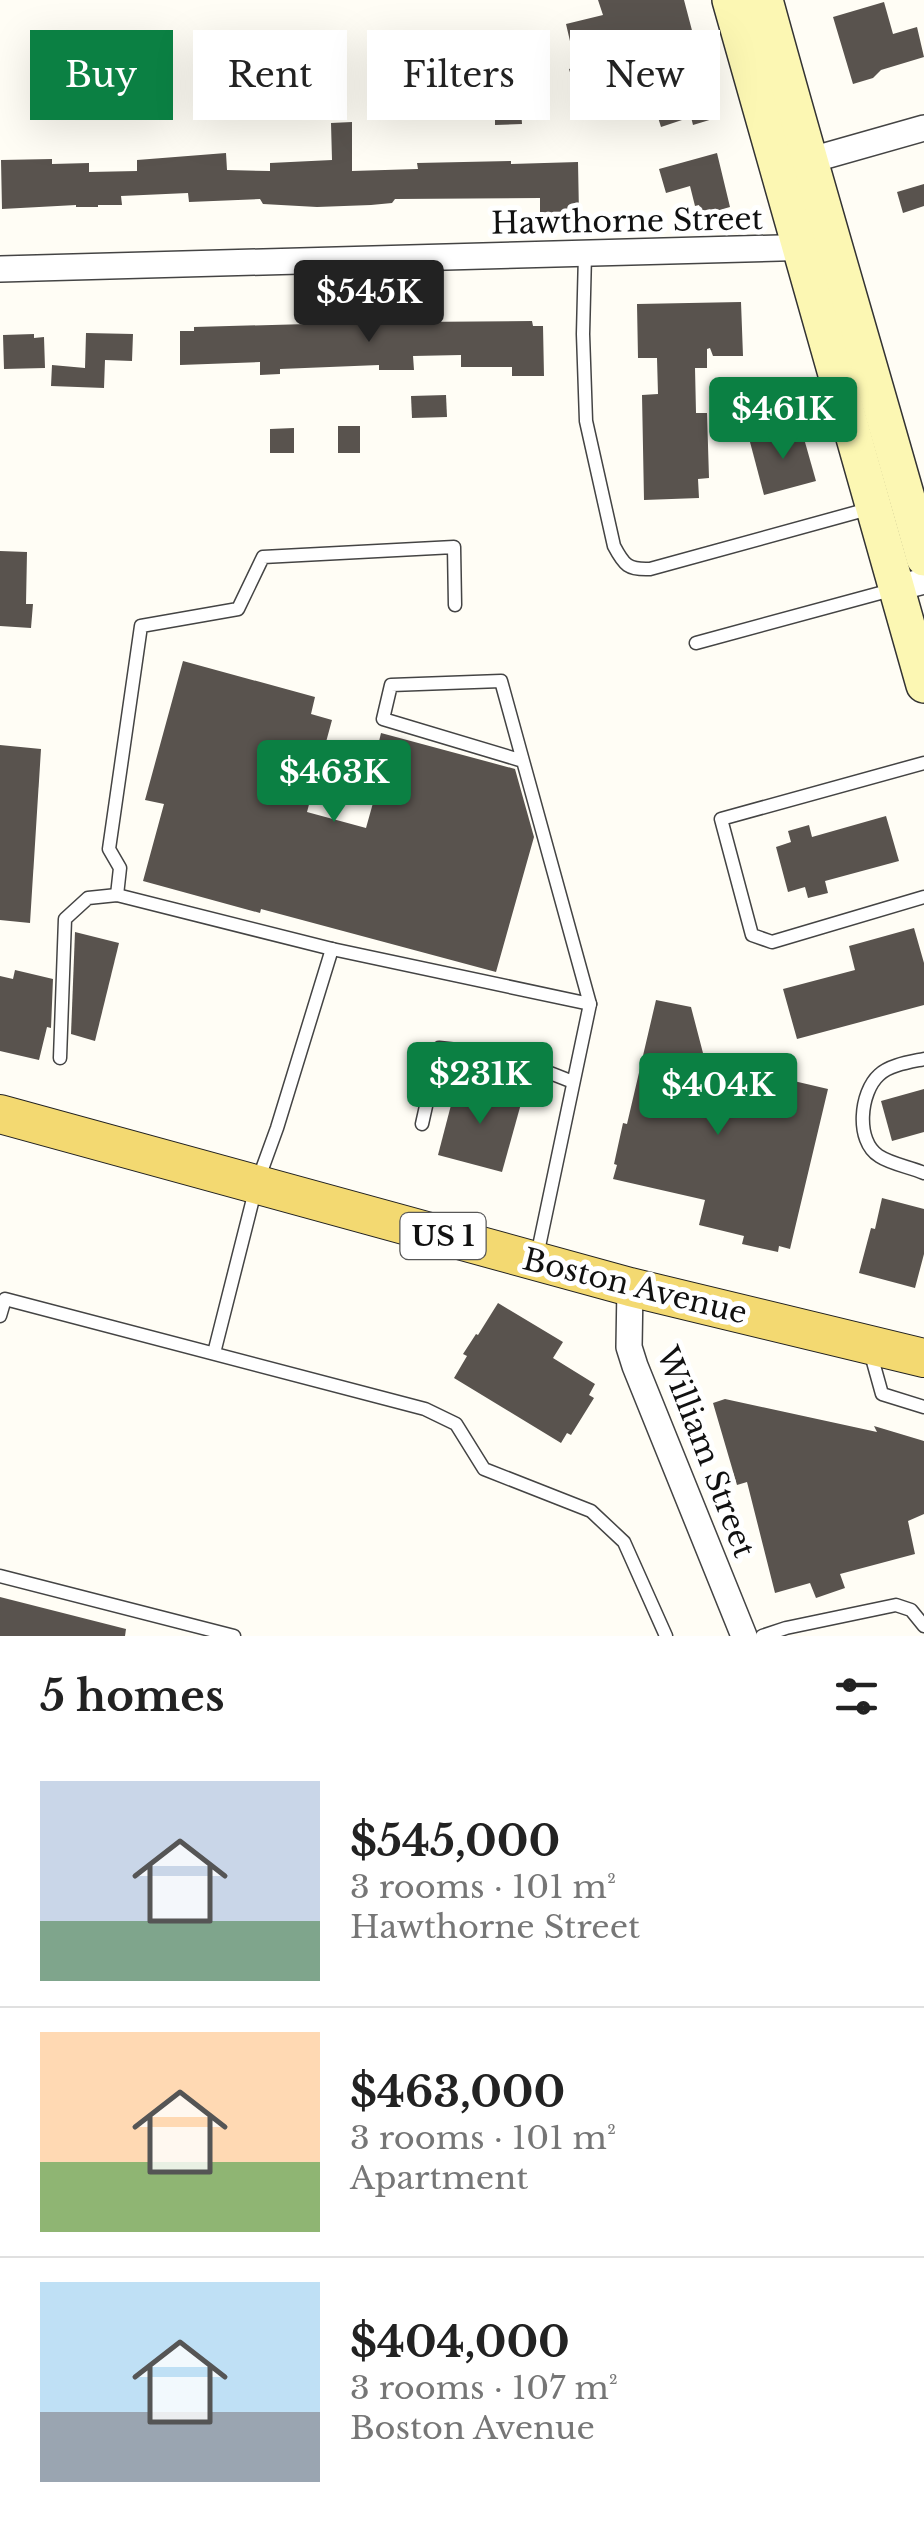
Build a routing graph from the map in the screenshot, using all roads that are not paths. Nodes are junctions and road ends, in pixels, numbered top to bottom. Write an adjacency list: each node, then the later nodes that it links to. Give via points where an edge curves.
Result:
1 (730, 0): 4 (main road)
2 (765, 0): 4 (main road)
3 (924, 128): 4 (street)
4 (793, 165): 5 (main road)
5 (818, 246): 6 (street, Hawthorne Street); 8 (main road); 9 (main road)
6 (585, 254): 7 (street, Hawthorne Street); 8 (lane, via 586,420 614,546 624,562 634,570 650,569)
7 (0, 269)
8 (874, 507): 10 (main road)
9 (924, 558)
10 (911, 584): 12 (lane); 13 (main road)
11 (455, 605): 16 (lane, via 454,547 262,557 238,610 141,626 109,849 120,868)
12 (696, 643)
13 (924, 685)
14 (523, 761): 14 (lane, via 501,682 391,686 383,719); 19 (lane)
15 (924, 764): 17 (lane, via 721,819 752,936 772,942)
16 (118, 895): 18 (lane); 20 (lane, via 88,898 65,918)
17 (924, 897)
18 (332, 949): 19 (lane); 26 (lane)
19 (590, 1004): 22 (lane)
20 (60, 1058)
21 (924, 1059): 25 (lane, via 880,1073 869,1088 862,1124 879,1156)
22 (573, 1082): 24 (lane, via 504,1055 439,1048); 27 (lane)
23 (0, 1114): 26 (main road, Boston Avenue / US 1)
24 (422, 1124)
25 (924, 1173)
26 (257, 1183): 27 (main road, Boston Avenue / US 1); 31 (lane)
27 (536, 1262): 28 (main road, Boston Avenue / US 1)
28 (630, 1287): 30 (main road, Boston Avenue / US 1); 38 (street, William Street, via 635,1366)
29 (0, 1316): 31 (lane, via 5,1298)
30 (868, 1344): 32 (main road, Boston Avenue / US 1); 33 (lane, via 882,1394)
31 (214, 1353): 37 (lane, via 425,1409 456,1424 484,1469 591,1511 624,1542)
32 (924, 1358)
33 (924, 1407)
34 (0, 1576): 36 (lane)
35 (924, 1626): 39 (lane, via 896,1605)
36 (234, 1636)
37 (666, 1636)
38 (744, 1636)
39 (762, 1636)

